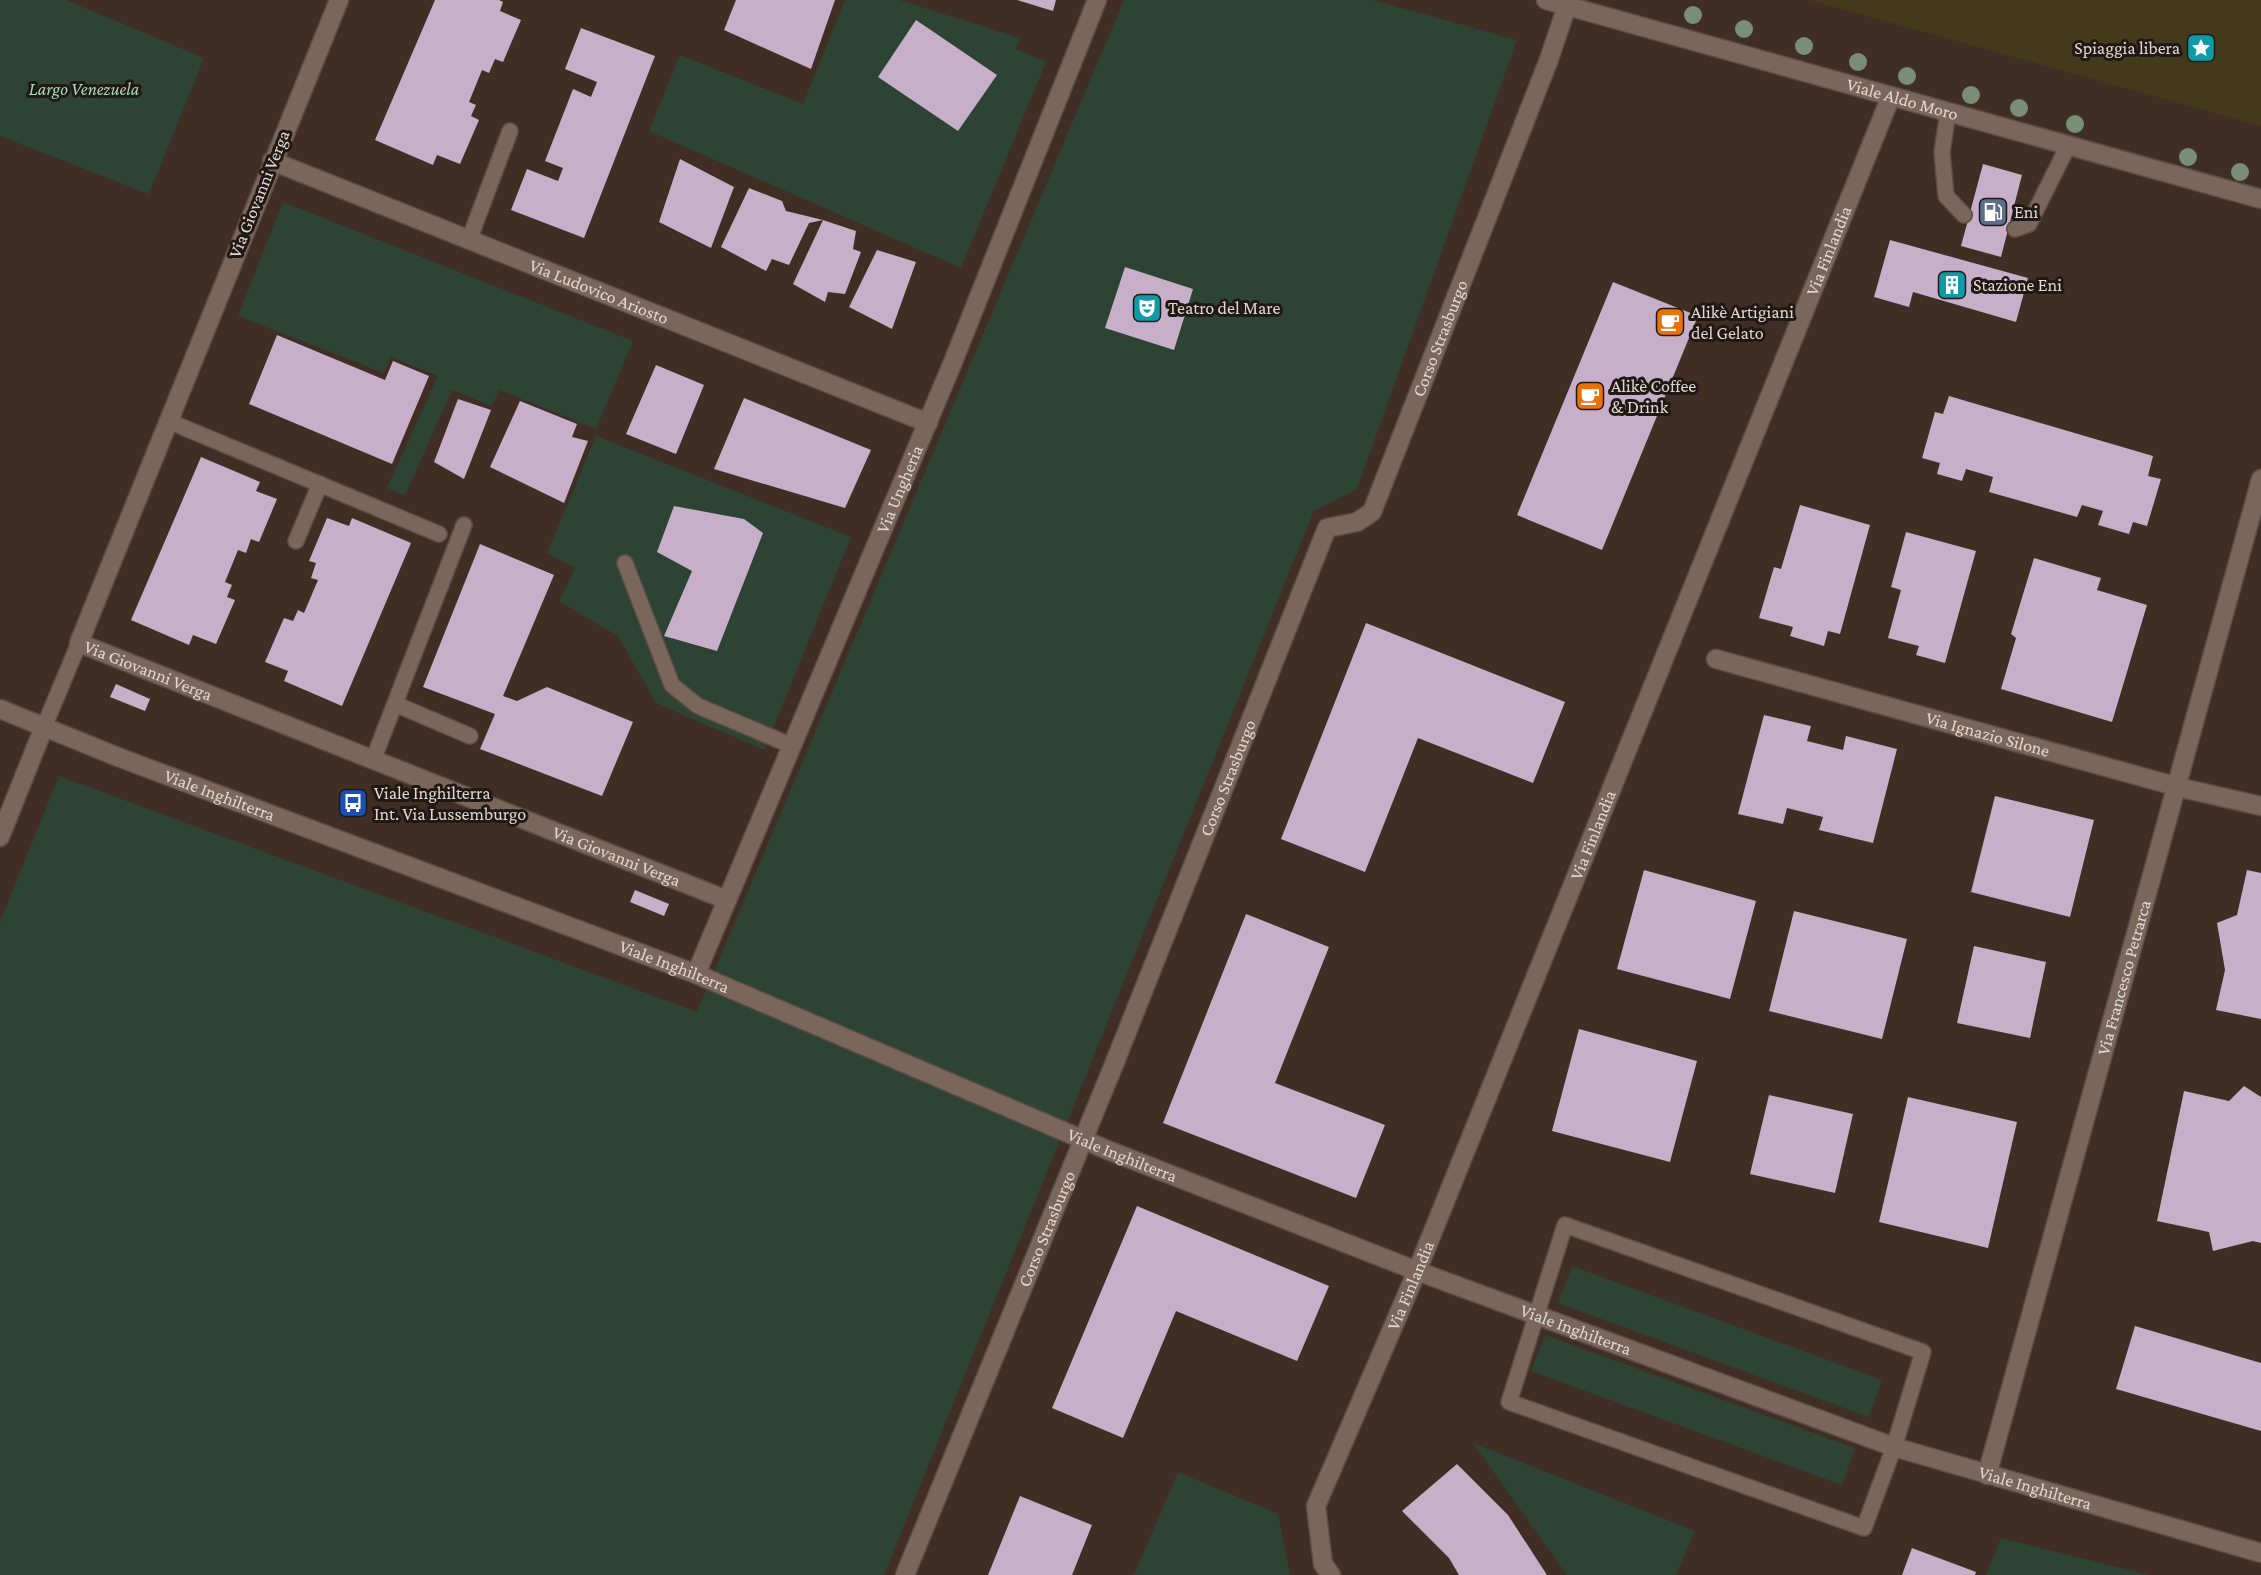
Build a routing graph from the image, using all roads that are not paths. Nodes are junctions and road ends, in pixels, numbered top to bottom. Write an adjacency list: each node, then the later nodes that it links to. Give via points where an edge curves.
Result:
1 (339, 0): 9 (street, Via Giovanni Verga)
2 (1097, 0): 15 (street, Via Ungheria)
3 (1546, 0): 4 (street, Viale Aldo Moro)
4 (1567, 6): 5 (street, Viale Aldo Moro); 35 (street, Corso Strasburgo, via 1372,512 1357,522 1327,528)
5 (1891, 96): 6 (street, Viale Aldo Moro); 36 (street, Via Finlandia)
6 (1948, 112): 8 (street, Viale Aldo Moro); 11 (lane, via 1942,152 1946,196)
7 (510, 131): 13 (lane)
8 (2068, 146): 10 (street, Viale Aldo Moro); 12 (lane, via 2029,224)
9 (272, 161): 13 (street, Via Ludovico Ariosto); 14 (street, Via Giovanni Verga)
10 (2261, 199)
11 (1964, 215)
12 (2015, 229)
13 (469, 240): 15 (street, Via Ludovico Ariosto)
14 (168, 421): 17 (lane); 22 (street, Via Giovanni Verga)
15 (928, 423): 28 (street, Via Ungheria)
16 (2261, 480): 30 (street, Via Francesco Petrarca)
17 (320, 484): 19 (lane); 20 (lane)
18 (464, 525): 24 (lane)
19 (439, 534)
20 (296, 540)
21 (625, 563): 28 (lane, via 672,685 698,706)
22 (79, 643): 26 (lane); 29 (street, Via Giovanni Verga)
23 (1716, 659): 30 (street, Via Ignazio Silone)
24 (395, 704): 27 (lane); 29 (lane)
25 (0, 709): 26 (street, Viale Inghilterra)
26 (44, 727): 32 (street); 34 (street, Viale Inghilterra)
27 (470, 736)
28 (790, 745): 33 (street, Via Ungheria)
29 (373, 760): 33 (street, Via Giovanni Verga)
30 (2175, 785): 31 (street, Via Ignazio Silone); 39 (street, Via Francesco Petrarca)
31 (2261, 806)
32 (0, 837)
33 (728, 900): 34 (street, Via Ungheria)
34 (696, 974): 35 (street, Viale Inghilterra)
35 (1082, 1140): 36 (street, Viale Inghilterra); 41 (street, Corso Strasburgo)
36 (1417, 1271): 37 (street, Viale Inghilterra); 42 (street, Via Finlandia, via 1316,1506 1323,1564)
37 (1536, 1315): 38 (street, Viale Inghilterra); 38 (lane, via 1509,1402 1864,1528); 38 (lane, via 1565,1225 1923,1352)
38 (1894, 1447): 39 (street, Viale Inghilterra)
39 (1988, 1475): 40 (street, Viale Inghilterra)
40 (2261, 1553)
41 (905, 1575)
42 (1331, 1575)

